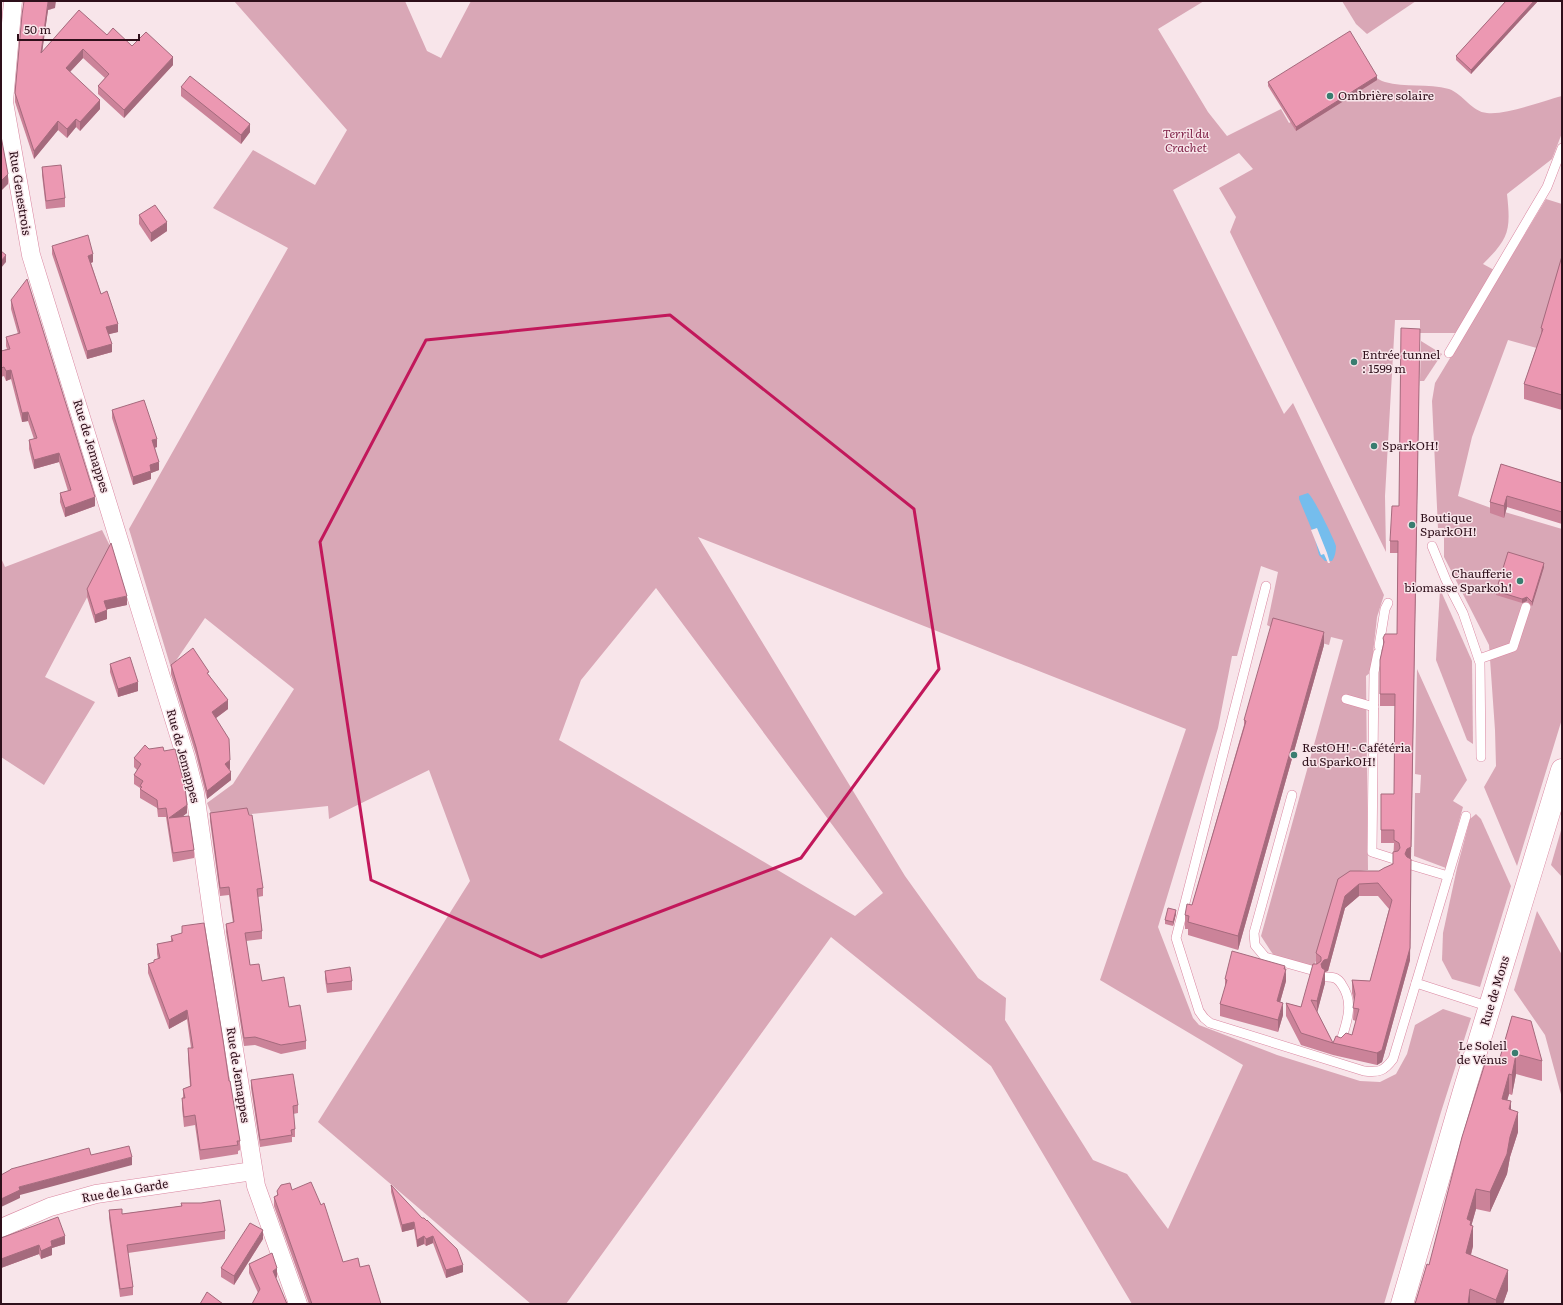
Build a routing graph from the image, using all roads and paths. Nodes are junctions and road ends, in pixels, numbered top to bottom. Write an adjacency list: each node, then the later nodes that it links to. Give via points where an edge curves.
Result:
1 (13, 1): 3 (street, Rue Genestrois, via 4,102)
2 (1562, 148): 4 (lane, via 1547,187)
3 (34, 265): 24 (street, Rue de Jemappes, via 195,793)
4 (1449, 353)
5 (1432, 546): 9 (lane, via 1463,613)
6 (1266, 586): 21 (lane, via 1176,938 1199,1011 1210,1023 1336,1059 1364,1071 1376,1072 1387,1067 1393,1059)
7 (1388, 603): 11 (lane, via 1374,672)
8 (1526, 608): 9 (lane, via 1512,647)
9 (1479, 658): 12 (lane)
10 (1346, 699): 11 (lane)
11 (1374, 708): 16 (lane, via 1372,852)
12 (1481, 757)
13 (1562, 770): 22 (main road, Rue de Mons)
14 (1292, 795): 19 (lane, via 1254,932 1255,946 1265,957)
15 (1466, 816): 18 (lane)
16 (1394, 859)
17 (1411, 865): 18 (lane)
18 (1448, 876): 21 (lane)
19 (1315, 971)
20 (1327, 977): 23 (lane, via 1337,979 1347,993 1349,1001 1349,1015)
21 (1416, 982): 22 (lane)
22 (1490, 1007): 27 (main road, Rue de Mons)
23 (1340, 1044)
24 (253, 1171): 25 (street, Rue de la Garde, via 96,1194 50,1207); 26 (street, Rue de Jemappes)
25 (1, 1228)
26 (298, 1304)
27 (1402, 1304)

